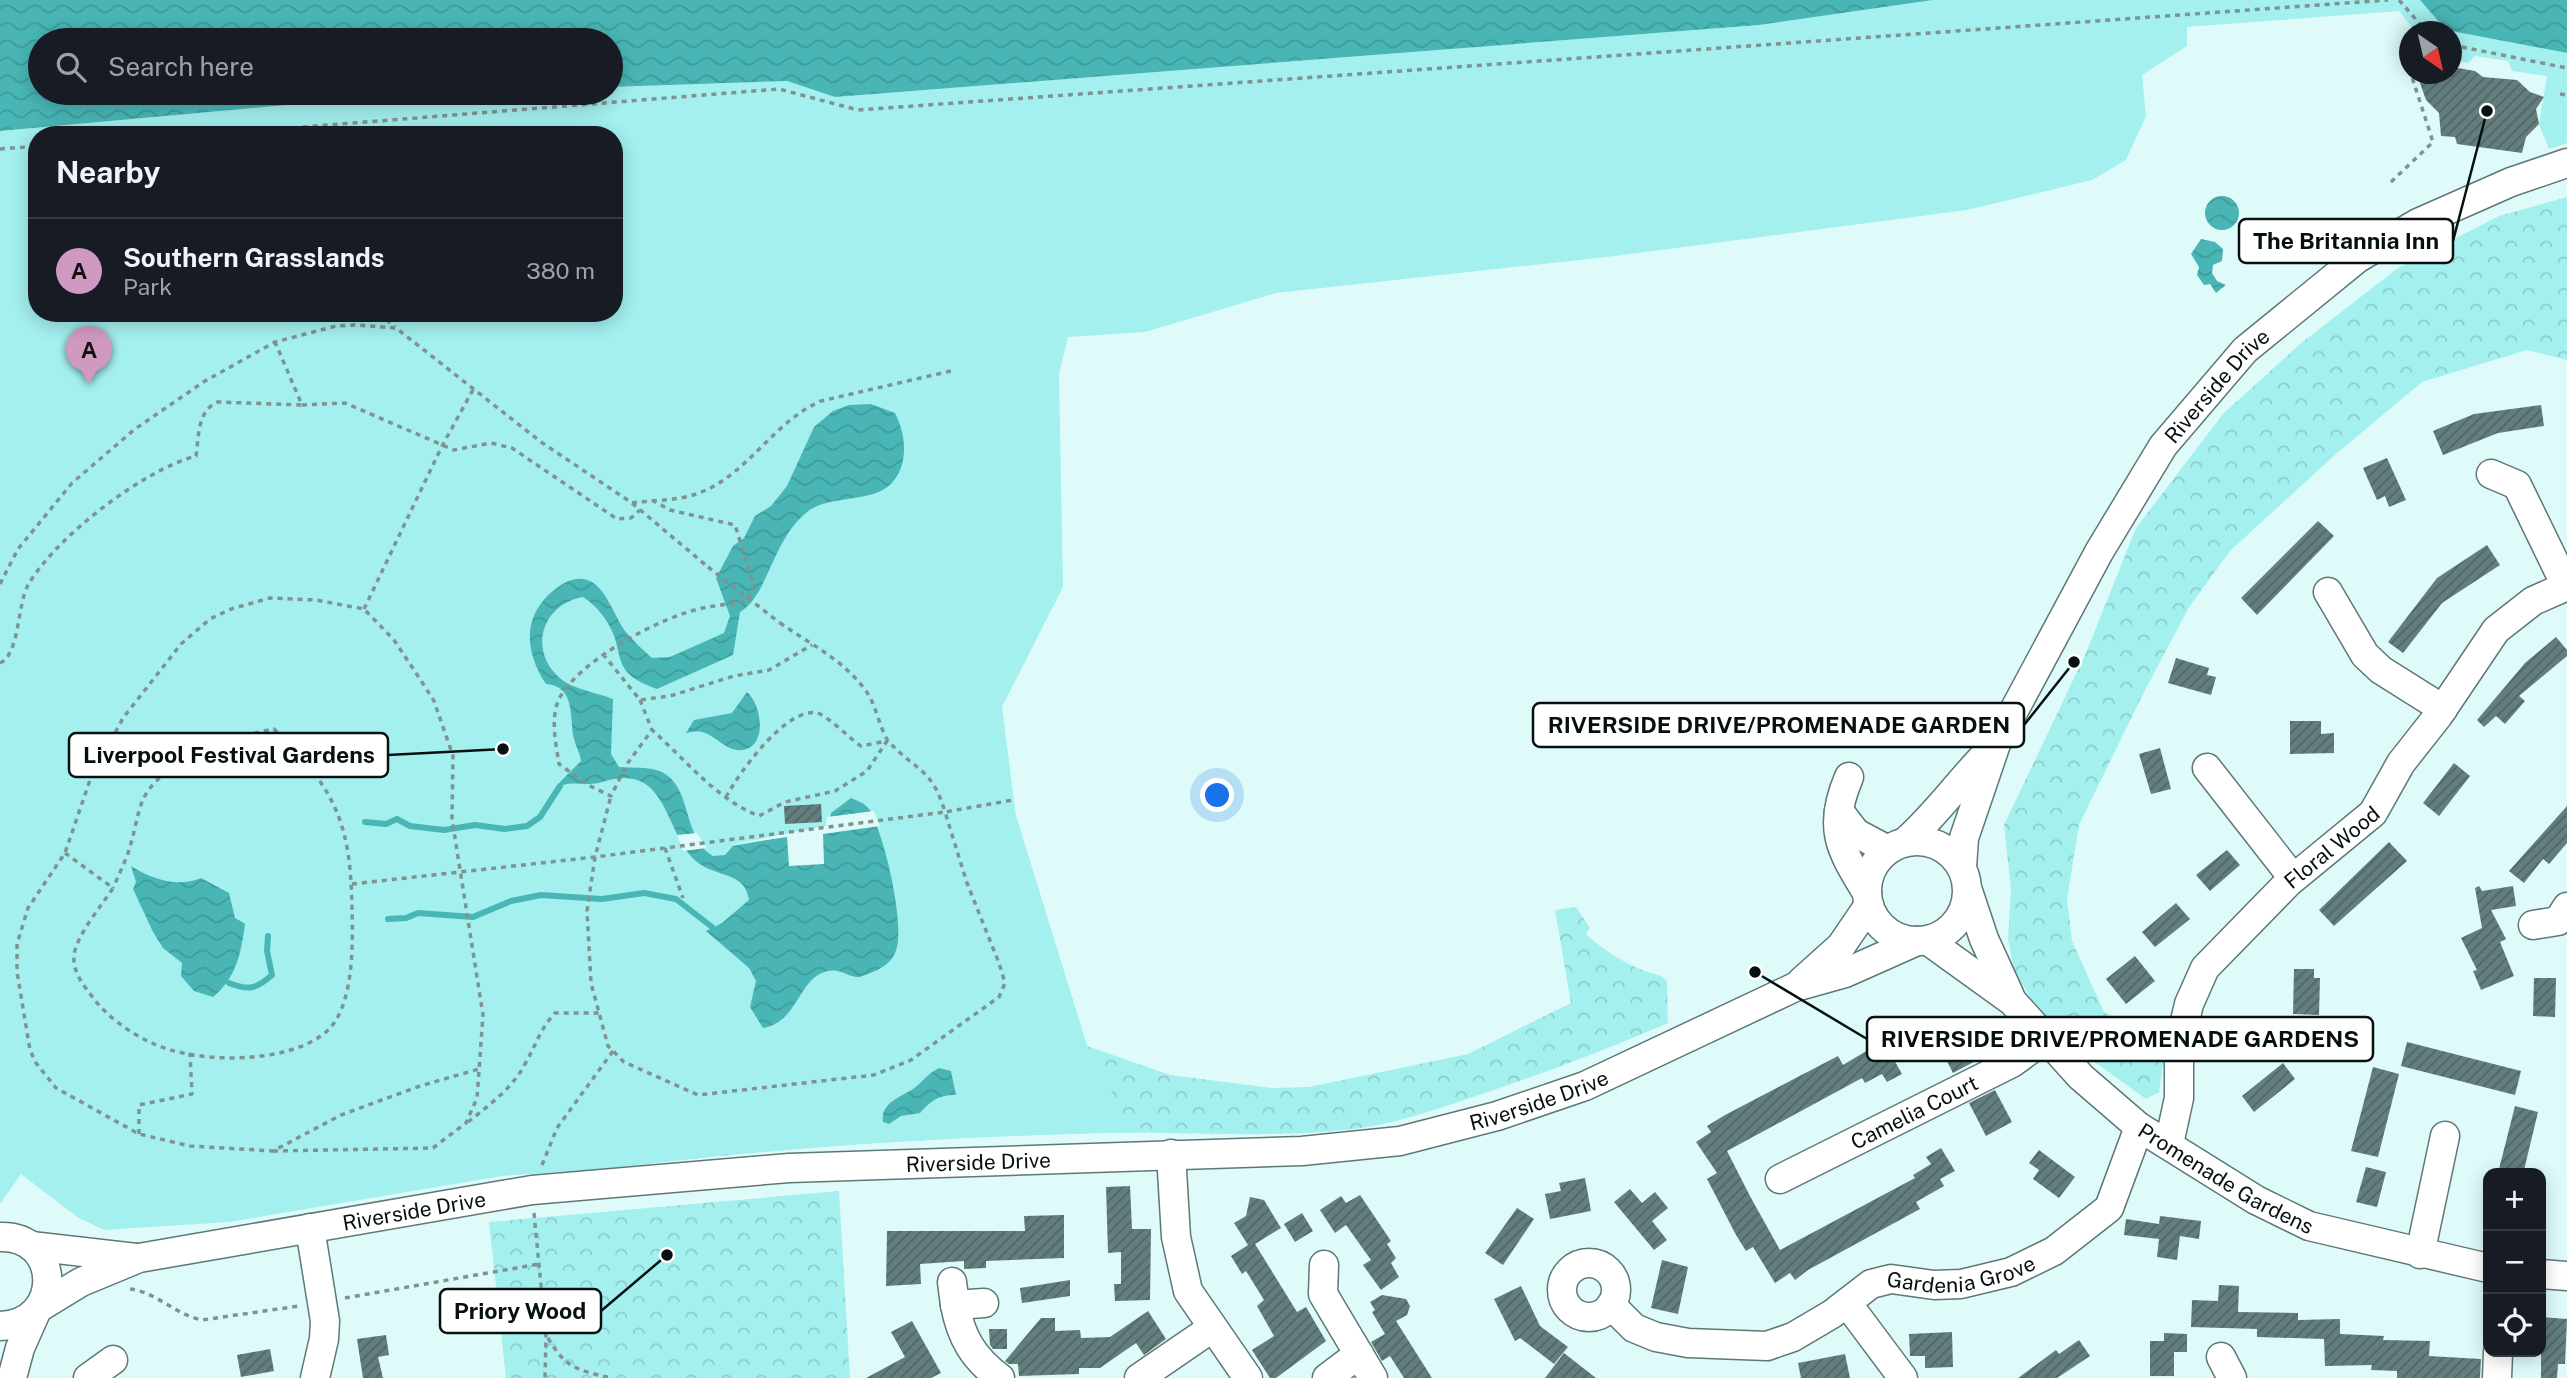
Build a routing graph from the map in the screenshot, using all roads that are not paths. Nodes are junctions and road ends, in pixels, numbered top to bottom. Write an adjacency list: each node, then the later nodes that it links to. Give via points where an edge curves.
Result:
1 (2567, 163): 6 (street, Riverside Drive, via 2418,223 2358,258 2245,350 2163,446 2099,552)
2 (2491, 474): 3 (street, via 2517,485)
3 (2566, 586): 5 (street, Floral Wood, via 2533,601 2496,630)
4 (2328, 592): 5 (street, via 2365,655)
5 (2442, 709): 11 (street, Floral Wood, via 2401,763 2373,813)
6 (1996, 744): 10 (street, Riverside Drive, via 1924,825); 12 (street, Riverside Drive, via 1967,825)
7 (2207, 768): 11 (street)
8 (1849, 776): 9 (street)
9 (1839, 811): 10 (street, via 1856,832); 13 (street, via 1836,827 1841,850)
10 (1896, 846): 12 (street, via 1921,841 1938,845 1952,854); 13 (street, via 1876,862 1869,877)
11 (2293, 878): 20 (street, Floral Wood, via 2205,968 2189,1004 2179,1046 2179,1098)
12 (1965, 879): 14 (street, via 1965,908 1956,923 1943,934); 16 (street, Promenade Gardens, via 1984,939)
13 (1868, 899): 14 (street, via 1887,931 1901,939); 15 (street, Riverside Drive, via 1841,946)
14 (1922, 941): 15 (street, Riverside Drive, via 1845,973); 16 (street, Promenade Gardens)
15 (1795, 987): 21 (street, Riverside Drive, via 1585,1086 1497,1116 1400,1141 1303,1151)
16 (2013, 1002): 17 (street, Promenade Gardens)
17 (2045, 1039): 18 (street, Promenade Gardens); 22 (street, Camelia Court, via 2012,1063)
18 (2139, 1127): 20 (street, Promenade Gardens); 33 (street, Gardenia Grove, via 2109,1208 2054,1251 2011,1272 1961,1284 1892,1279 1871,1284)
19 (2445, 1136): 26 (street)
20 (2169, 1144): 26 (street, Promenade Gardens, via 2256,1200 2309,1226)
21 (1171, 1154): 24 (street, Riverside Drive, via 789,1168 532,1190); 37 (street, via 1180,1264 1188,1291)
22 (1780, 1179)
23 (0, 1214): 25 (street)
24 (310, 1228): 27 (street, Riverside Drive); 44 (street, via 324,1339)
25 (18, 1241): 27 (street, Riverside Drive); 35 (street, via 46,1268 46,1295)
26 (2420, 1254): 29 (street, Promenade Gardens)
27 (139, 1258): 35 (street, Riverside Drive, via 81,1282)
28 (1324, 1265): 38 (street, via 1323,1294)
29 (2483, 1267)
30 (2546, 1274): 31 (street)
31 (2567, 1276)
32 (984, 1303): 45 (street, via 953,1293 964,1339 985,1367)
33 (1847, 1303): 34 (street, Gardenia Grove, via 1793,1337 1767,1346 1656,1337 1634,1328); 50 (street)
34 (1611, 1305)
35 (38, 1310): 36 (street, Riverside Drive, via 24,1321); 43 (street)
36 (0, 1326)
37 (1212, 1328): 46 (street); 47 (street)
38 (1359, 1354): 48 (street); 49 (street)
39 (2498, 1357): 51 (street)
40 (113, 1360): 42 (street)
41 (0, 1362): 43 (street)
42 (81, 1373)
43 (9, 1378)
44 (316, 1378)
45 (1000, 1378)
46 (1139, 1378)
47 (1248, 1378)
48 (1327, 1378)
49 (1373, 1378)
50 (1903, 1378)
51 (2497, 1378)

